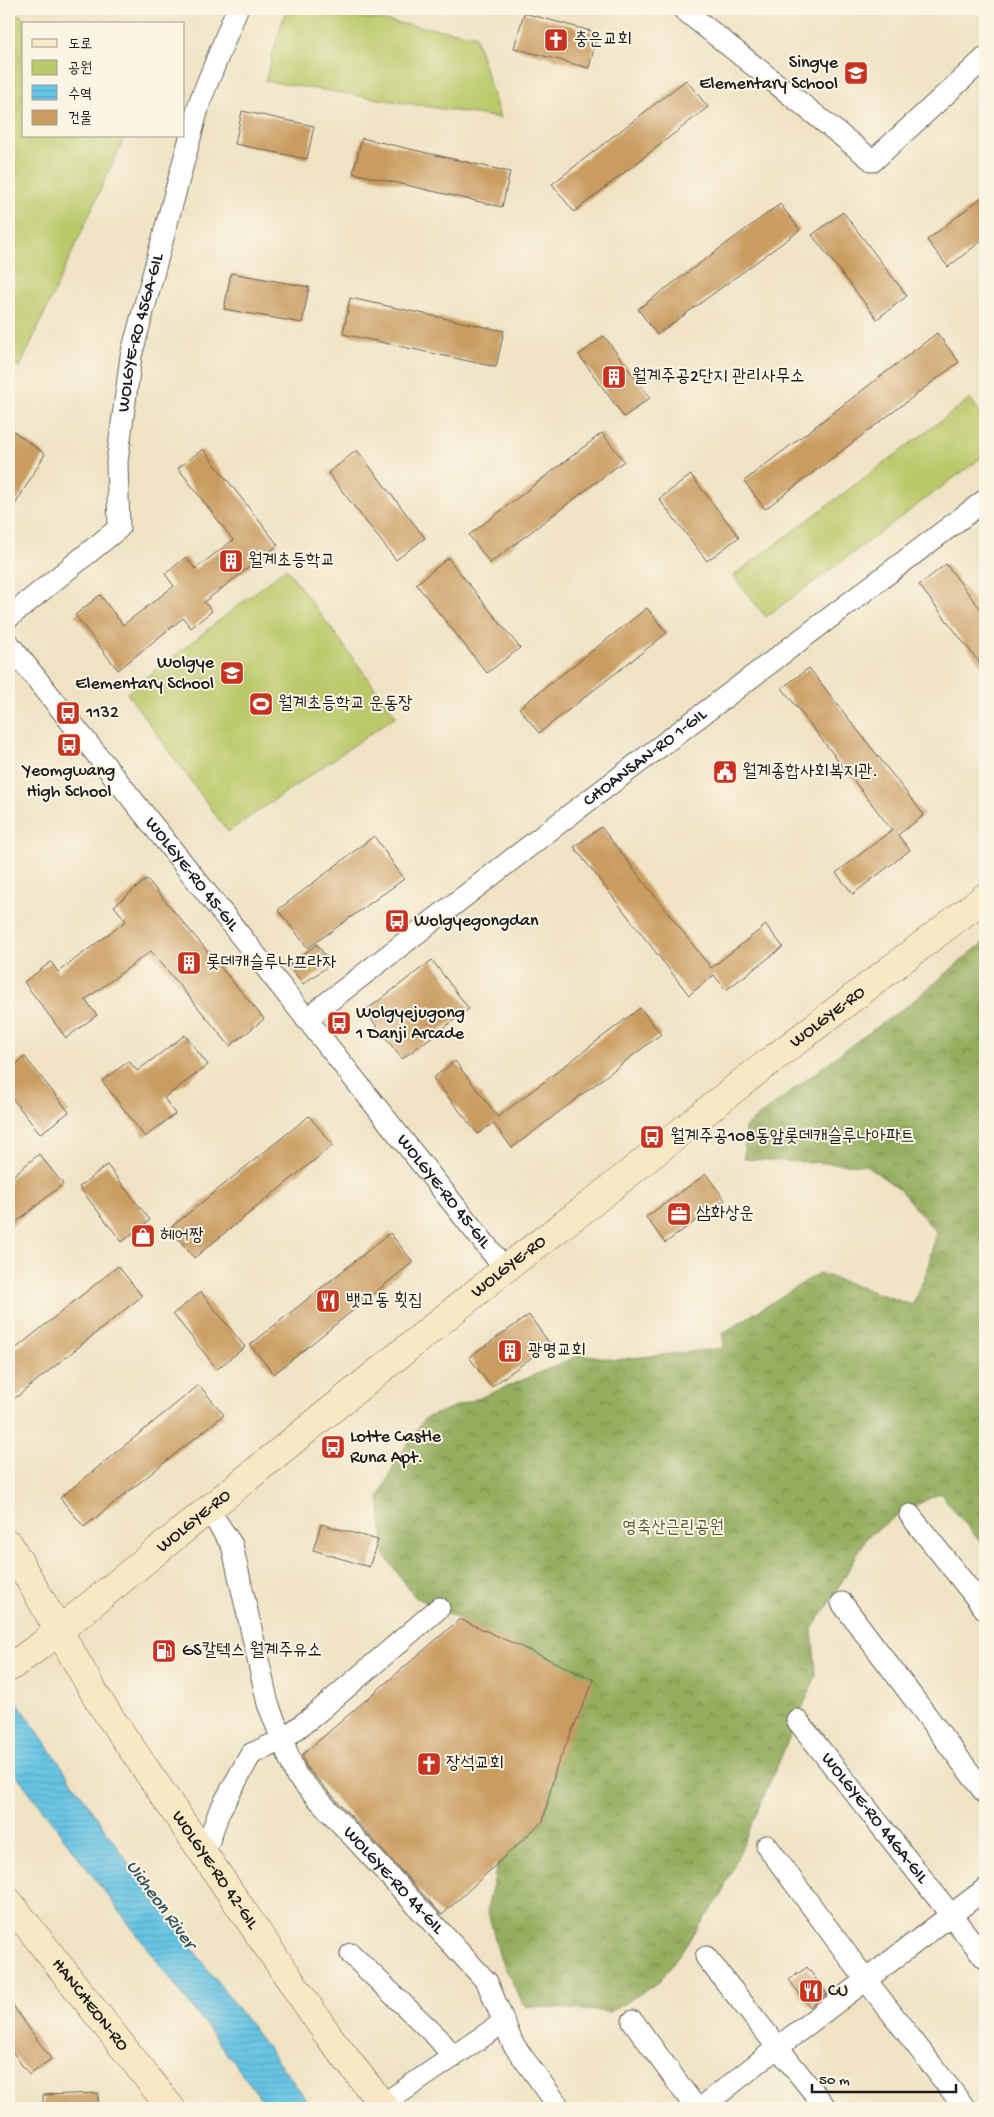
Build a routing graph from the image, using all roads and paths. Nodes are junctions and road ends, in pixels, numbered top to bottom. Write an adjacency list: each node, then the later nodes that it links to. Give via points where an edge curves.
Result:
1 (237, 9): 5 (street, WOLGYE-RO 45GA-GIL, via 200,100 132,356 117,462 119,528)
2 (683, 9): 3 (street, via 873,160)
3 (985, 58)
4 (985, 500): 8 (street, CHOANSAN-RO 1-GIL)
5 (9, 617)
6 (9, 644): 8 (street, WOLGYE-RO 45-GIL)
7 (985, 897): 9 (main road, WOLGYE-RO)
8 (306, 1019): 9 (street, WOLGYE-RO 45-GIL)
9 (504, 1269): 10 (main road, WOLGYE-RO)
10 (208, 1509): 16 (main road, WOLGYE-RO); 19 (street, WOLGYE-RO 44-GIL, via 232,1545 268,1704)
11 (910, 1515): 15 (street)
12 (9, 1544): 16 (main road, WOLGYE-RO 42-GIL)
13 (842, 1603): 20 (street)
14 (439, 1608): 19 (street)
15 (985, 1609)
16 (50, 1637): 17 (main road, WOLGYE-RO); 22 (main road, WOLGYE-RO 42-GIL, via 99,1701)
17 (9, 1668)
18 (797, 1720): 25 (street, WOLGYE-RO 44GA-GIL)
19 (282, 1740): 22 (street, via 251,1754 219,1812); 31 (street, WOLGYE-RO 44-GIL, via 296,1775 487,1982)
20 (985, 1794)
21 (766, 1846): 29 (street)
22 (204, 1855): 34 (main road, WOLGYE-RO 42-GIL, via 328,2035)
23 (985, 1889): 25 (street)
24 (9, 1902): 35 (main road, HANCHEON-RO)
25 (952, 1916): 28 (street, WOLGYE-RO 44GA-GIL); 29 (street)
26 (351, 1954): 33 (street, via 438,2038)
27 (706, 1957): 32 (street)
28 (985, 1958)
29 (866, 1980): 32 (street); 40 (street)
30 (633, 2021): 37 (street)
31 (504, 2022): 33 (street); 36 (street, WOLGYE-RO 44-GIL, via 513,2044)
32 (778, 2046): 38 (street); 39 (street)
33 (453, 2057): 34 (street, WOLGYE-RO 42-GIL)
34 (383, 2107)
35 (171, 2108)
36 (560, 2108)
37 (696, 2108)
38 (701, 2108)
39 (826, 2108)
40 (965, 2108)

